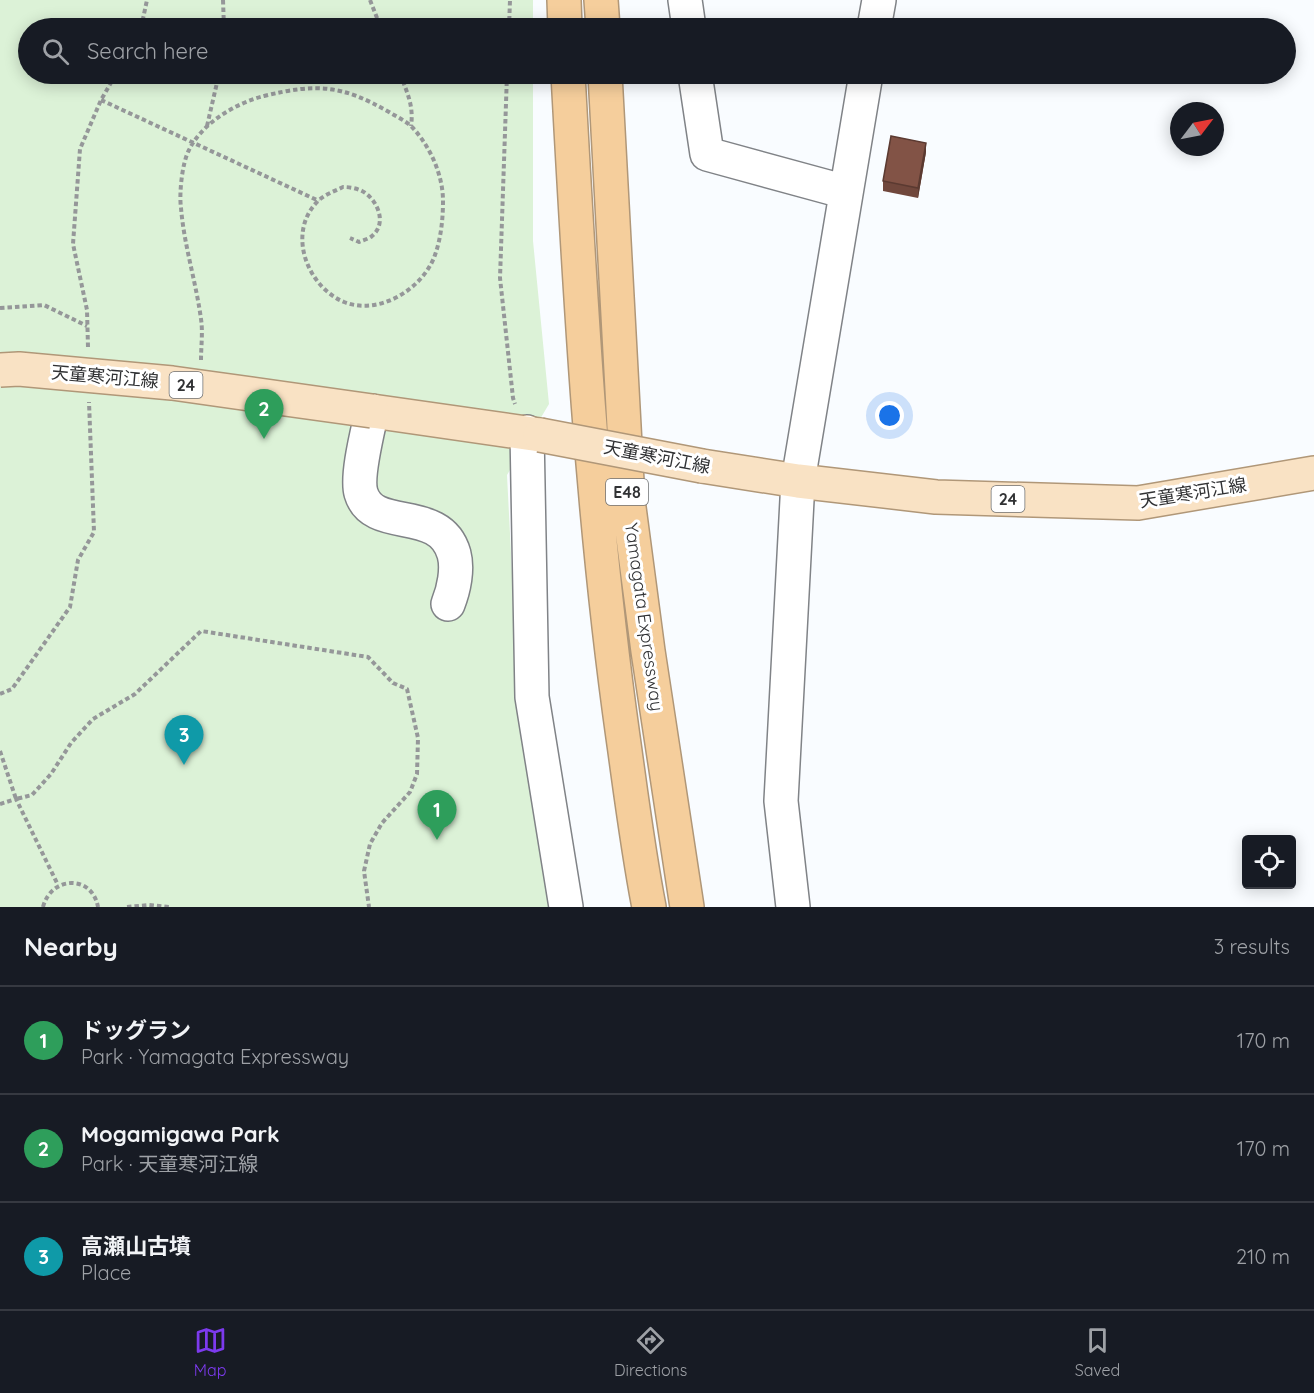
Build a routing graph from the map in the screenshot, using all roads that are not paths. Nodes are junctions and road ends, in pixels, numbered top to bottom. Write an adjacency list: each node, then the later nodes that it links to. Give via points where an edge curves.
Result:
1 (564, 0): 5 (highway)
2 (601, 0): 6 (highway)
3 (685, 0): 7 (lane)
4 (879, 0): 8 (lane)
5 (565, 18)
6 (602, 18)
7 (688, 18)
8 (876, 18)
9 (569, 84): 21 (highway, Yamagata Expressway / E48, via 595,495 612,660)
10 (606, 84): 22 (highway, Yamagata Expressway / E48, via 628,500)
11 (696, 84): 13 (lane, via 707,154)
12 (865, 84): 13 (lane)
13 (846, 192): 18 (lane)
14 (0, 370): 15 (main road, 天童寒河江線 / 24, bridge, via 200,387)
15 (372, 411): 16 (main road, 天童寒河江線 / 24); 19 (lane, via 360,492 375,511 429,525 451,543 456,560)
16 (534, 434): 18 (main road, 天童寒河江線 / 24, bridge); 20 (lane, via 532,697)
17 (1314, 473): 18 (main road, 天童寒河江線 / 24, via 1138,503 936,497)
18 (798, 481): 23 (lane, via 782,801)
19 (448, 604)
20 (566, 907)
21 (649, 907)
22 (687, 907)
23 (793, 907)

